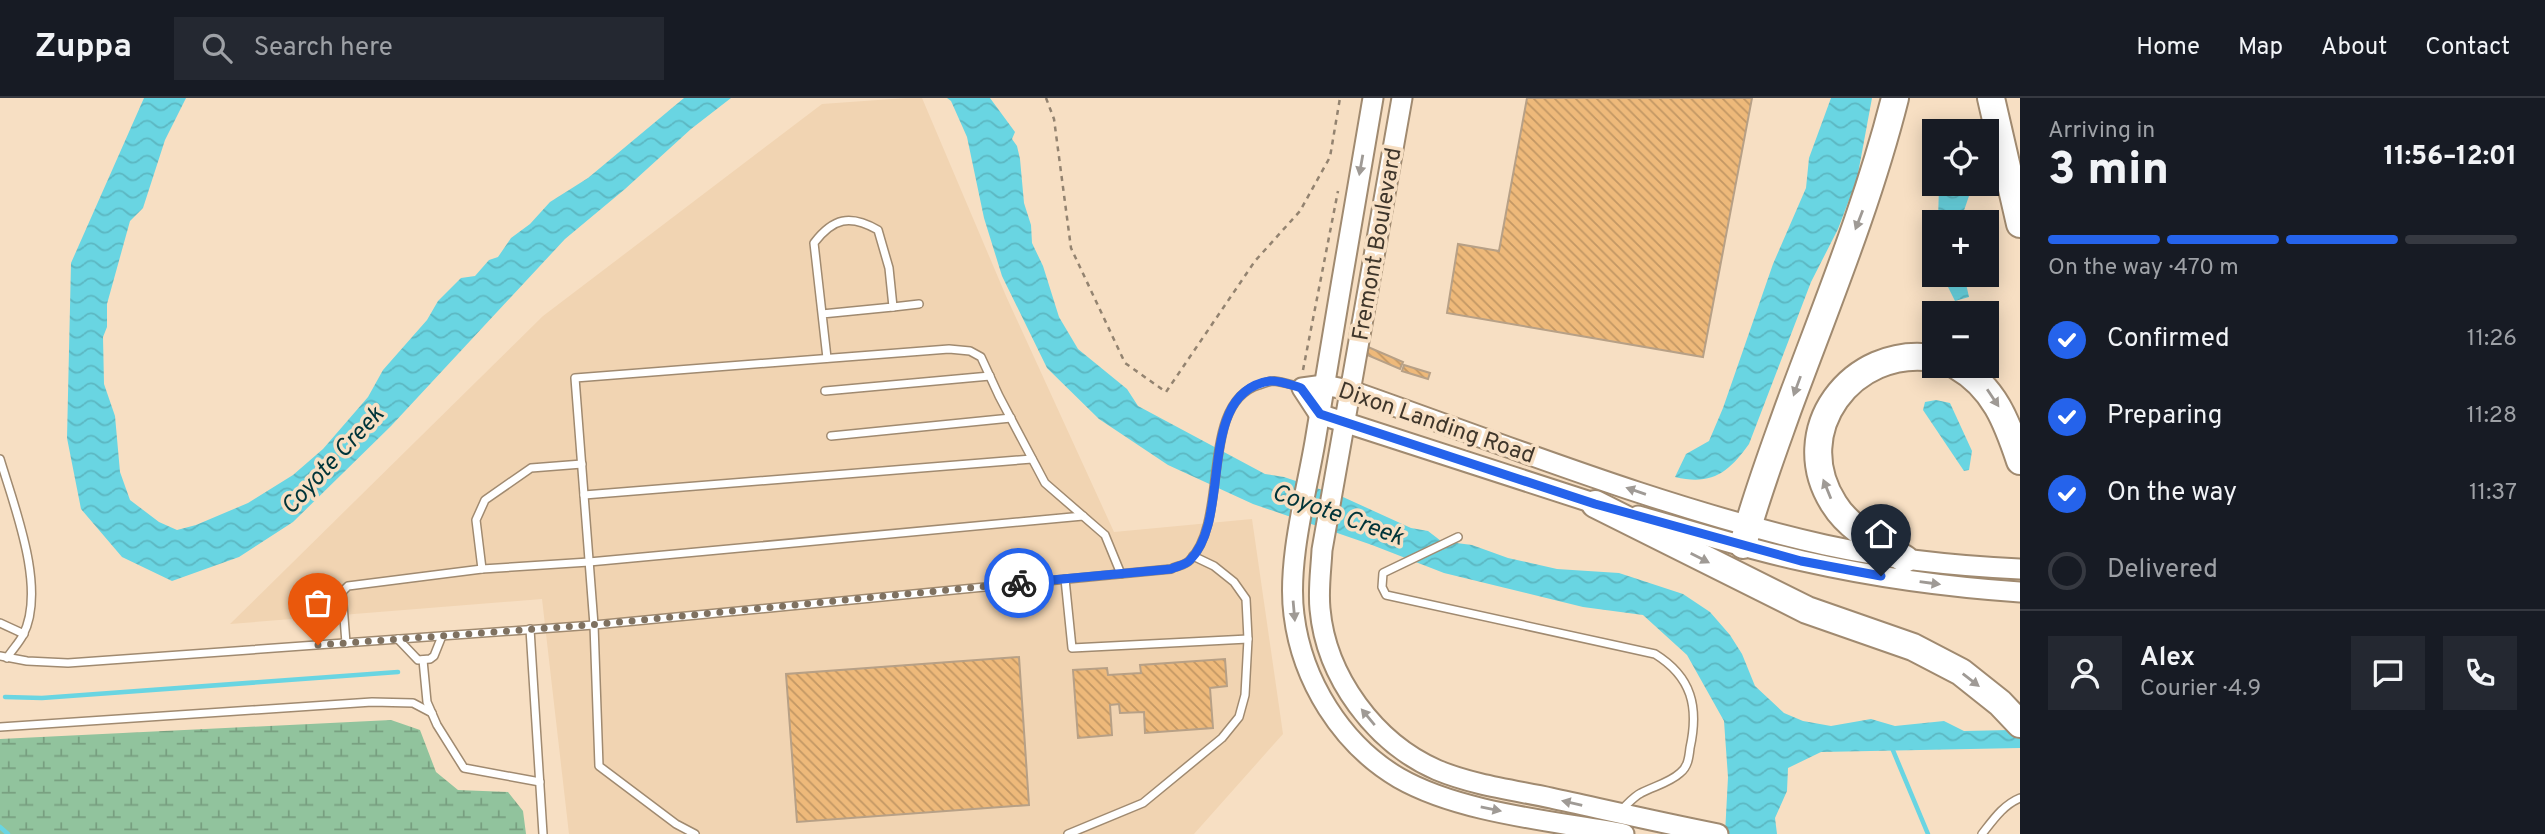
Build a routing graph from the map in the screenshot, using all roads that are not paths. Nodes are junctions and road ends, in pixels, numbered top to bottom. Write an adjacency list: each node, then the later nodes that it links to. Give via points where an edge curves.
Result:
1 (1373, 98): 13 (main road, Fremont Boulevard, one-way to 13)
2 (1402, 98): 15 (main road, Fremont Boulevard)
3 (1895, 98): 28 (highway, one-way to 28, via 1866,200)
4 (1991, 98): 5 (highway)
5 (2020, 224)
6 (919, 304): 7 (lane)
7 (893, 307): 8 (lane); 8 (lane, via 889,268 878,230 864,222 843,220 824,230 814,243)
8 (822, 314): 9 (lane)
9 (827, 358): 11 (lane, via 970,351 981,357); 24 (lane, via 575,378)
10 (1922, 358): 31 (highway, one-way to 10, via 1856,528 1832,502 1821,471 1819,437 1831,405 1861,373 1885,360)
11 (990, 376): 16 (lane); 18 (lane)
12 (1975, 378): 23 (highway, one-way to 23, via 1993,397)
13 (1324, 385): 14 (main road, Dixon Landing Road); 15 (main road, Dixon Landing Road); 17 (main road, Fremont Boulevard)
14 (1301, 388): 17 (main road, Dixon Landing Road); 30 (lane, via 1272,381 1249,388 1231,405 1209,519)
15 (1349, 390): 19 (main road, Fremont Boulevard); 28 (main road, Dixon Landing Road, one-way to 15, via 1660,499)
16 (825, 391)
17 (1320, 414): 19 (main road, Dixon Landing Road); 53 (main road, Fremont Boulevard, one-way to 53, via 1293,590 1297,634 1312,679 1338,723 1398,777)
18 (1011, 418): 20 (lane); 22 (lane)
19 (1344, 422): 26 (main road, Dixon Landing Road); 51 (main road, Fremont Boulevard, one-way to 19, via 1411,756 1373,724 1336,668 1323,628 1319,590 1322,550)
20 (831, 436)
21 (0, 458): 41 (lane, via 28,557 32,601)
22 (1032, 459): 25 (lane); 27 (lane, via 1045,483)
23 (2020, 461)
24 (582, 464): 25 (lane); 33 (lane, via 531,468 485,500 476,520)
25 (584, 495): 32 (lane)
26 (1595, 504): 28 (main road, Dixon Landing Road); 49 (highway, one-way to 49, via 1807,610 1913,646 1961,673)
27 (1083, 516): 32 (lane); 35 (lane, via 1105,535)
28 (1746, 535): 31 (main road, Dixon Landing Road); 37 (main road, Dixon Landing Road, one-way to 37, via 1801,561 1971,589)
29 (1458, 537): 55 (lane, via 1383,573 1386,595 1641,650 1655,654 1677,671 1693,701 1686,765 1681,773 1640,793)
30 (1194, 556): 35 (lane, via 1171,569); 44 (lane, via 1234,582 1247,599)
31 (1905, 559): 34 (main road, Dixon Landing Road)
32 (589, 562): 33 (lane); 39 (lane)
33 (482, 569): 45 (lane, via 348,586 342,592)
34 (2020, 569)
35 (1121, 574): 36 (lane)
36 (1065, 579): 39 (lane); 44 (lane, via 1072,649)
37 (2020, 592)
38 (0, 623): 41 (lane)
39 (594, 625): 40 (lane); 57 (lane, via 598,766)
40 (530, 629): 42 (lane); 52 (lane)
41 (24, 634): 46 (lane)
42 (442, 636): 43 (lane); 47 (lane, via 434,656)
43 (398, 639): 45 (lane); 47 (lane)
44 (1248, 639): 58 (lane, via 1245,695 1239,717 1222,738 1143,803)
45 (346, 643): 46 (lane, via 68,663)
46 (3, 657)
47 (423, 660): 48 (lane)
48 (432, 713): 50 (lane, via 413,703 372,702); 52 (lane, via 464,768)
49 (2020, 724)
50 (0, 727)
51 (1452, 775): 53 (main road); 55 (main road, Fremont Boulevard, one-way to 51)
52 (540, 782): 56 (lane)
53 (1443, 798): 59 (main road, Fremont Boulevard, one-way to 59)
54 (2020, 798): 61 (lane, via 1997,814)
55 (1618, 813): 60 (main road, Fremont Boulevard)
56 (543, 834)
57 (695, 834)
58 (1068, 834)
59 (1624, 834)
60 (1718, 834)
61 (1982, 834)

